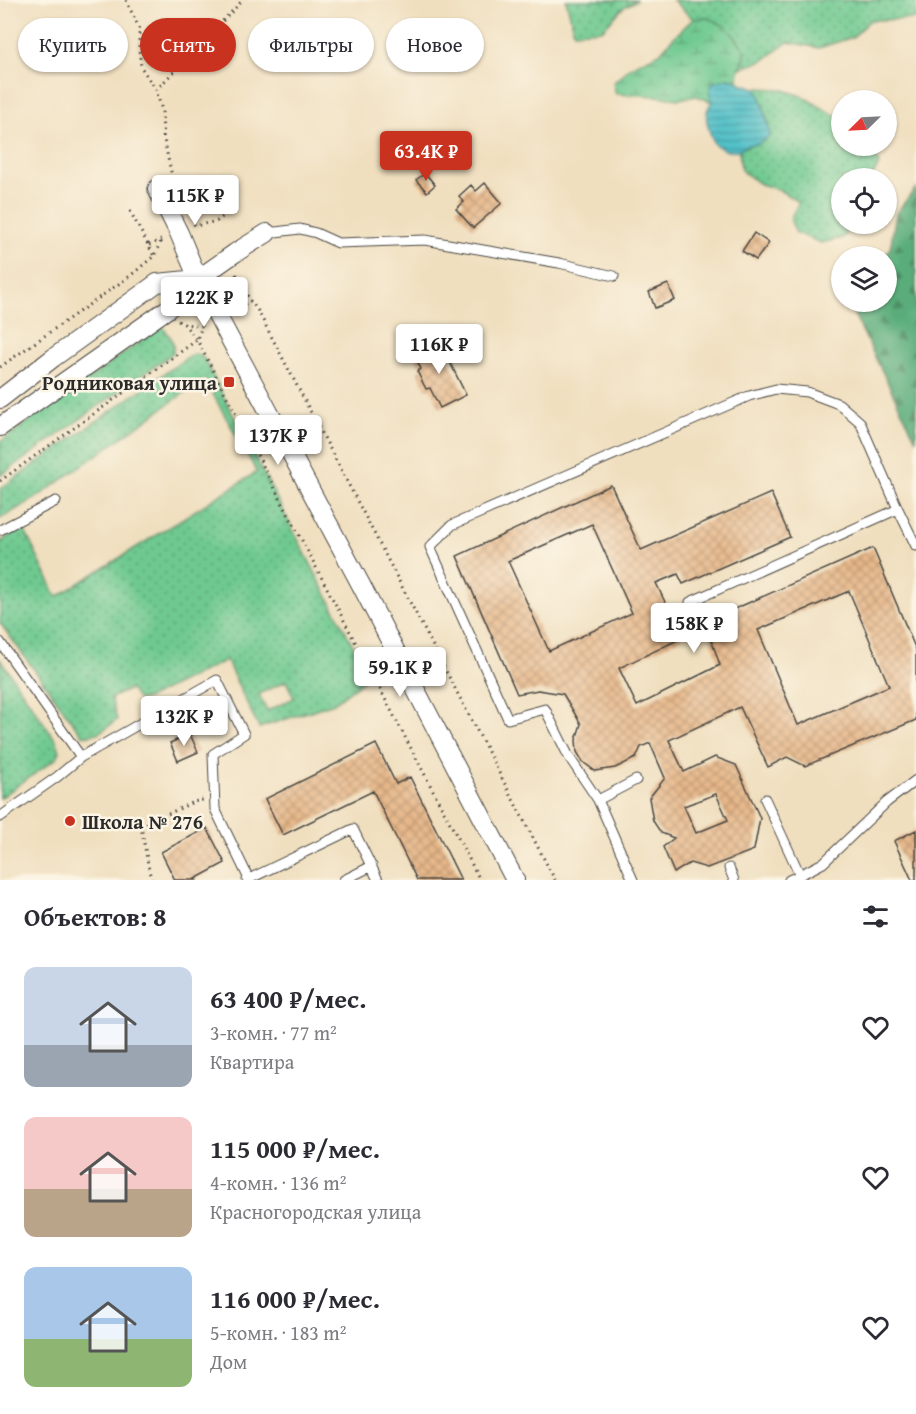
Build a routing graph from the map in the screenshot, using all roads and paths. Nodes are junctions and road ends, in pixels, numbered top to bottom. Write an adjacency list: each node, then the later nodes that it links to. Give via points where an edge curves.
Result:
1 (126, 0): 3 (path, via 140,28 141,67)
2 (243, 0): 3 (path)
3 (156, 90): 4 (path, via 162,110)
4 (165, 186): 14 (street, via 178,233)
5 (237, 206): 7 (path, via 217,221 195,226)
6 (130, 211): 9 (path)
7 (190, 216)
8 (267, 233): 13 (lane, via 300,229 338,243 425,240); 14 (street)
9 (148, 245): 10 (path); 10 (path, via 162,239)
10 (154, 256): 21 (path)
11 (243, 268): 12 (path)
12 (236, 274): 15 (path); 16 (path)
13 (614, 276)
14 (198, 279): 22 (street, via 157,284); 23 (street, via 169,308); 46 (street)
15 (250, 301): 16 (path); 47 (path)
16 (238, 308): 17 (path)
17 (231, 311)
18 (174, 318): 19 (path)
19 (184, 324): 20 (path); 20 (path, via 202,326)
20 (197, 340): 24 (path); 45 (path)
21 (0, 367)
22 (0, 399)
23 (0, 427)
24 (0, 481)
25 (56, 501): 27 (lane)
26 (898, 509): 28 (lane); 29 (lane); 36 (lane, via 860,422 839,404 807,392 776,389 749,396 452,525 430,547 508,719 545,709 568,757)
27 (0, 530)
28 (916, 546)
29 (690, 602)
30 (0, 642): 31 (lane)
31 (81, 757): 37 (lane); 42 (lane, via 217,680 244,735 213,754 215,810)
32 (636, 780): 36 (lane)
33 (916, 780): 40 (lane, via 823,863)
34 (205, 799): 41 (path, via 141,827)
35 (765, 799): 40 (lane)
36 (598, 800): 48 (lane)
37 (0, 817)
38 (372, 866): 42 (lane, via 353,829); 43 (lane); 44 (lane)
39 (729, 868): 49 (lane)
40 (800, 875): 50 (lane)
41 (151, 880)
42 (248, 880)
43 (344, 880)
44 (378, 880)
45 (480, 880)
46 (515, 880)
47 (555, 880)
48 (633, 880)
49 (734, 880)
50 (789, 880)

